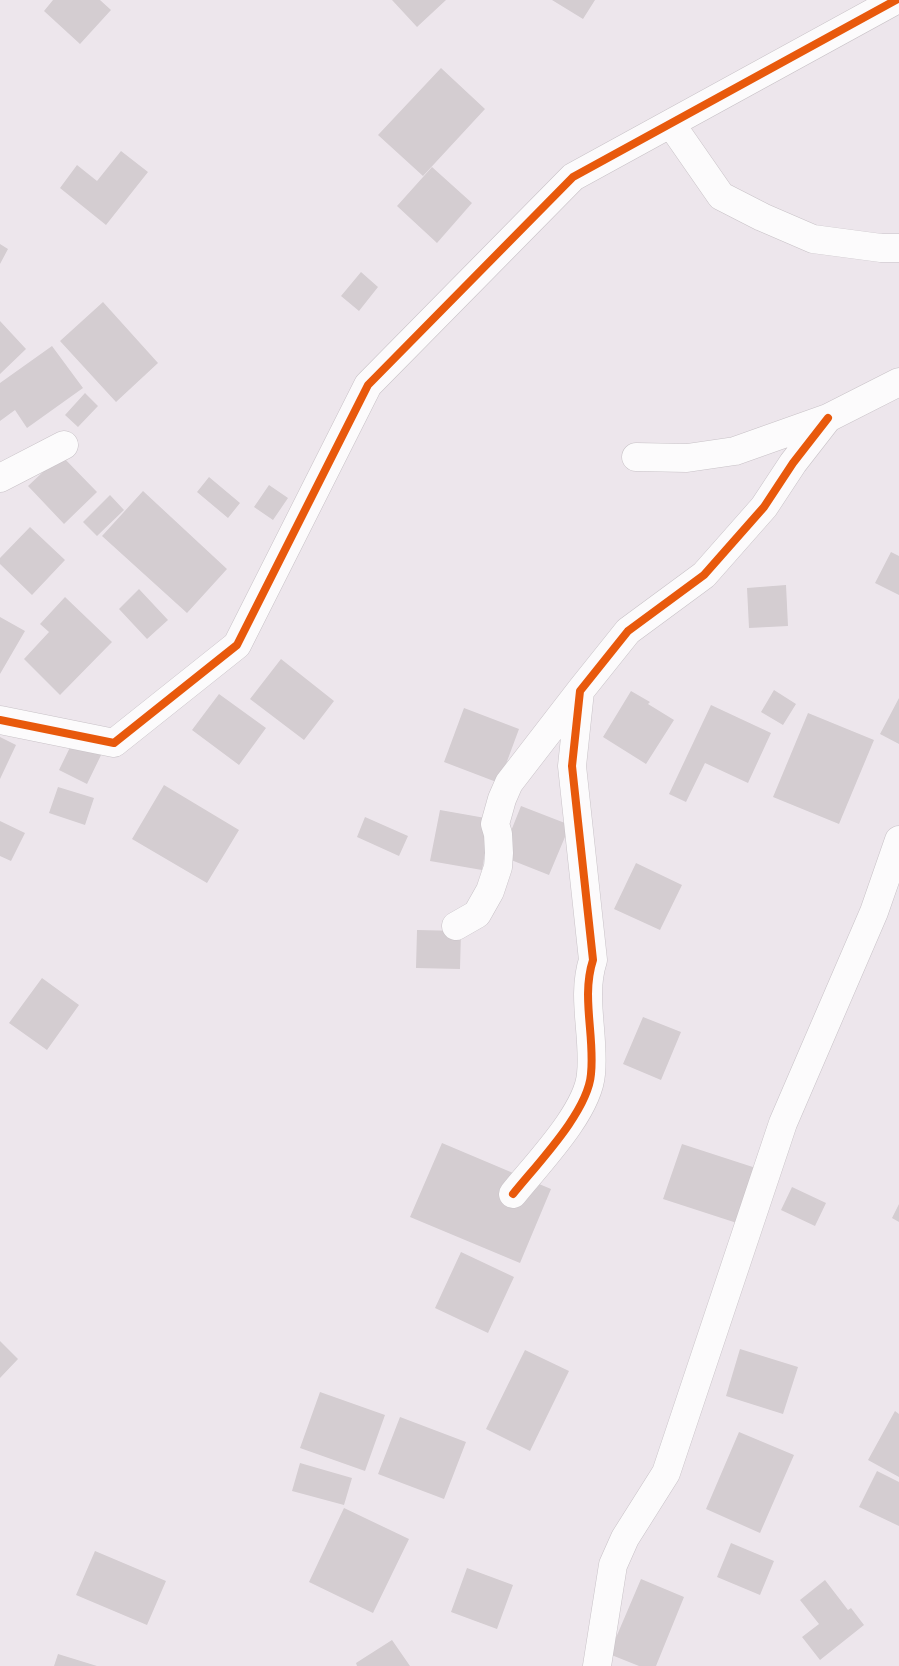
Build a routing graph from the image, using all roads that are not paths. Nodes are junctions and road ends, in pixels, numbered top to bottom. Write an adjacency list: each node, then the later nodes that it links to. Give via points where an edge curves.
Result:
1 (894, 2): 2 (street)
2 (671, 124): 3 (street, via 721,196 762,218 813,239); 10 (street, via 573,177 368,385 237,646 114,743)
3 (899, 248)
4 (899, 382): 5 (street)
5 (828, 418): 7 (street, via 735,451 686,458); 9 (street, via 764,507 704,575 628,631)
6 (64, 445): 8 (street)
7 (636, 457)
8 (0, 478)
9 (580, 691): 12 (street, via 509,783 494,824 499,853 490,891 477,914); 13 (street, via 572,766 593,960 588,987 592,1074 577,1115)
10 (0, 720)
11 (899, 840): 14 (street, via 874,912 783,1124 666,1472 612,1565)
12 (456, 926)
13 (512, 1194)
14 (597, 1666)

